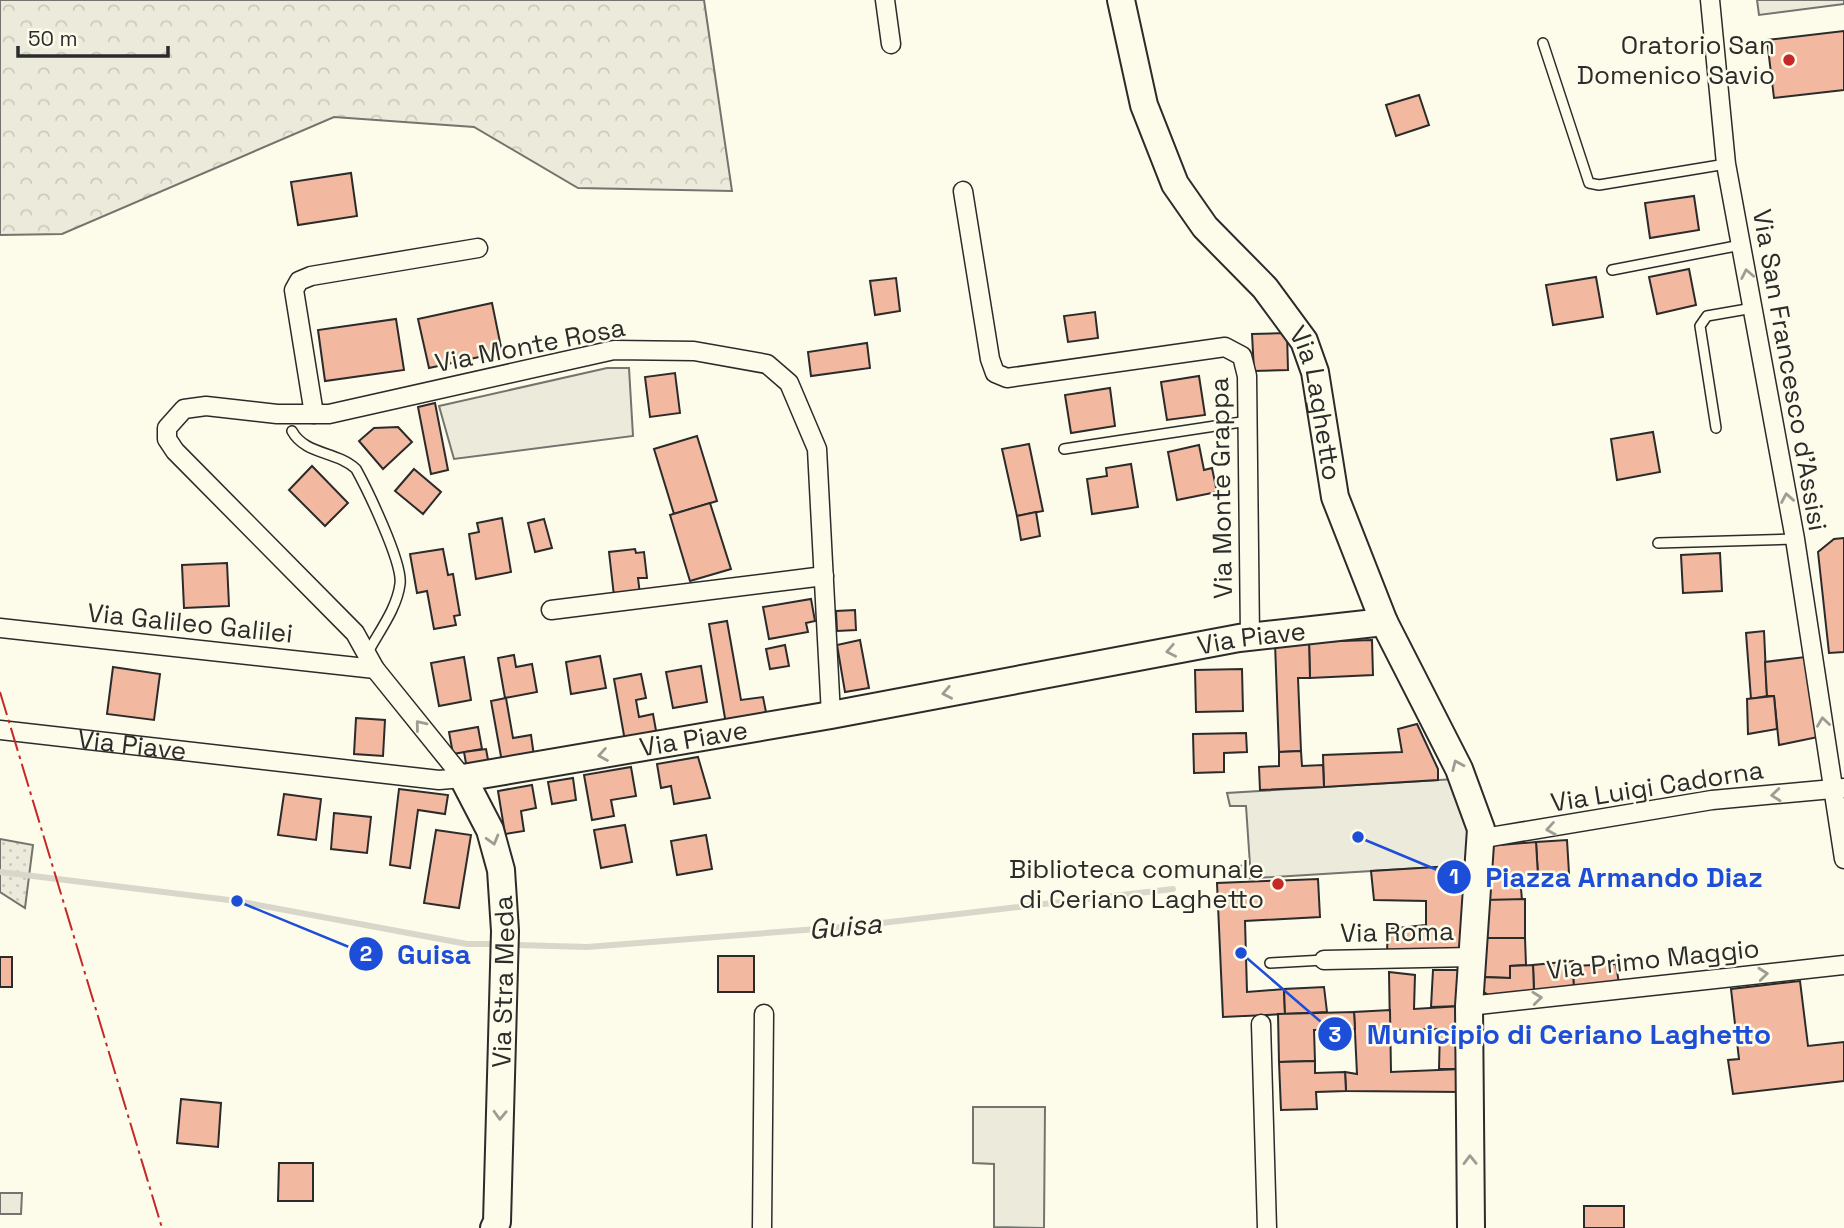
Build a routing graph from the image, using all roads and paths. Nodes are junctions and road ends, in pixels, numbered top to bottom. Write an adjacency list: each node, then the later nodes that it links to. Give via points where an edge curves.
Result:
1 (885, 0): 5 (street)
2 (1121, 0): 22 (street, Via Laghetto, via 1144,105 1175,184 1205,227 1265,288 1304,341 1315,372 1330,479)
3 (1710, 0): 6 (street, Via San Francesco d'Assisi)
4 (1543, 43): 6 (lane, via 1589,183)
5 (891, 44)
6 (1726, 164): 8 (street, Via San Francesco d'Assisi)
7 (963, 191): 13 (street, Via Monte Grappa, via 995,373 1007,378 1225,347 1242,356)
8 (1741, 245): 10 (lane); 11 (street, Via San Francesco d'Assisi, one-way to 8)
9 (478, 248): 12 (street, via 299,281 293,290)
10 (1612, 270)
11 (1754, 308): 14 (lane, via 1707,316 1700,326); 18 (street, Via San Francesco d'Assisi, one-way to 11)
12 (314, 414): 16 (street, Via Monte Rosa, via 206,406 184,409 167,428); 20 (street, Via Monte Rosa, via 614,350 694,351 767,364 789,383 817,449)
13 (1248, 421): 17 (lane); 24 (street, Via Monte Grappa)
14 (1716, 428)
15 (292, 431): 25 (lane, via 305,446 345,459 356,469 397,564 400,586)
16 (167, 439): 25 (street, Via Stra Meda, via 355,633)
17 (1064, 449)
18 (1795, 539): 19 (lane); 30 (street, Via San Francesco d'Assisi, one-way to 18)
19 (1658, 543)
20 (824, 576): 21 (street); 27 (street, Via Monte Rosa)
21 (551, 610)
22 (1384, 622): 24 (street, Via Piave); 31 (street, Via Laghetto, one-way to 22, via 1459,769)
23 (0, 628): 26 (street, Via Galileo Galilei)
24 (1250, 637): 27 (street, Via Piave, one-way to 27)
25 (368, 652): 26 (street, Via Stra Meda)
26 (375, 669): 29 (street, Via Stra Meda, one-way to 26)
27 (831, 715): 29 (street, Via Piave, one-way to 29)
28 (0, 730): 29 (street, Via Piave, via 439,780)
29 (463, 778): 40 (street, Via Stra Meda, one-way to 40, via 490,830 502,883 505,932)
30 (1838, 789): 31 (street, Via Luigi Cadorna, one-way to 31, via 1712,800 1490,837); 32 (street, Via San Francesco d'Assisi)
31 (1480, 829): 33 (street)
32 (1844, 859)
33 (1472, 957): 34 (street, Via Roma); 37 (street)
34 (1324, 960): 35 (lane)
35 (1270, 963)
36 (1844, 965): 37 (street, Via Primo Maggio, one-way to 36)
37 (1469, 1006): 43 (street, one-way to 37)
38 (764, 1014): 41 (street)
39 (1261, 1024): 42 (street)
40 (494, 1228)
41 (762, 1228)
42 (1267, 1228)
43 (1471, 1228)

